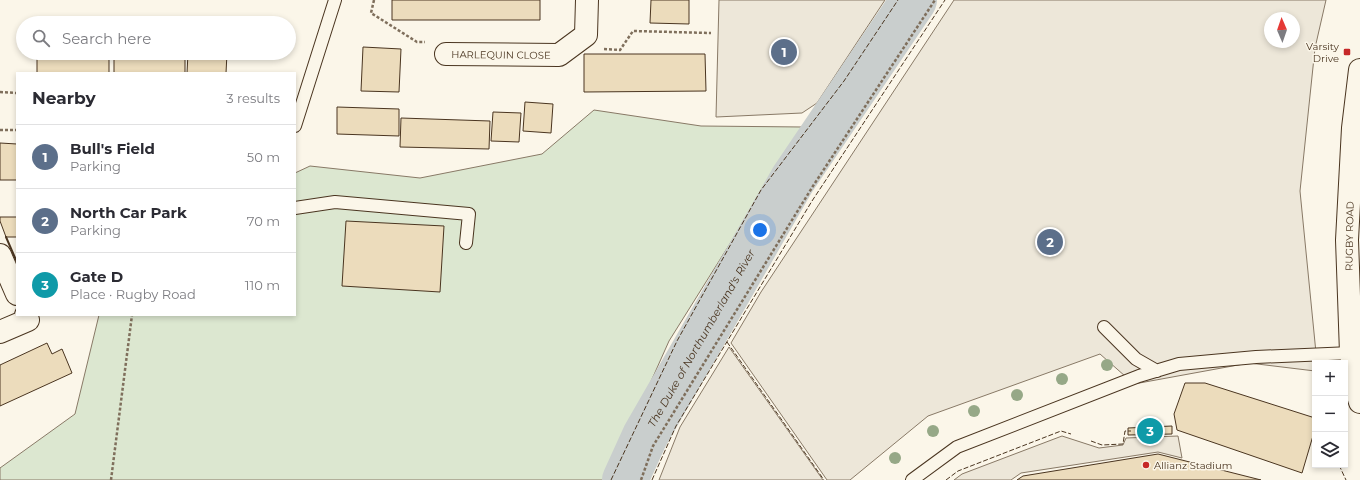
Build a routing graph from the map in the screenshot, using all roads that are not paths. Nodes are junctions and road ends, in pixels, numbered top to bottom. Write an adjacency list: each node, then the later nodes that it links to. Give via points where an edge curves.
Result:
1 (335, 0): 5 (lane)
2 (587, 0): 3 (street, HARLEQUIN CLOSE, via 586,35 559,55)
3 (446, 54)
4 (1360, 70): 13 (street, RUGBY ROAD, via 1353,128 1347,240)
5 (296, 123)
6 (296, 208): 7 (lane, via 335,202 469,214)
7 (466, 243)
8 (0, 255): 9 (street)
9 (16, 292)
10 (32, 317): 12 (street)
11 (1104, 327): 14 (lane, via 1136,359)
12 (0, 332)
13 (1351, 353): 14 (lane, via 1256,357 1179,364); 15 (street, RUGBY ROAD)
14 (1156, 371): 16 (lane, via 957,447)
15 (1360, 402)
16 (912, 480)

